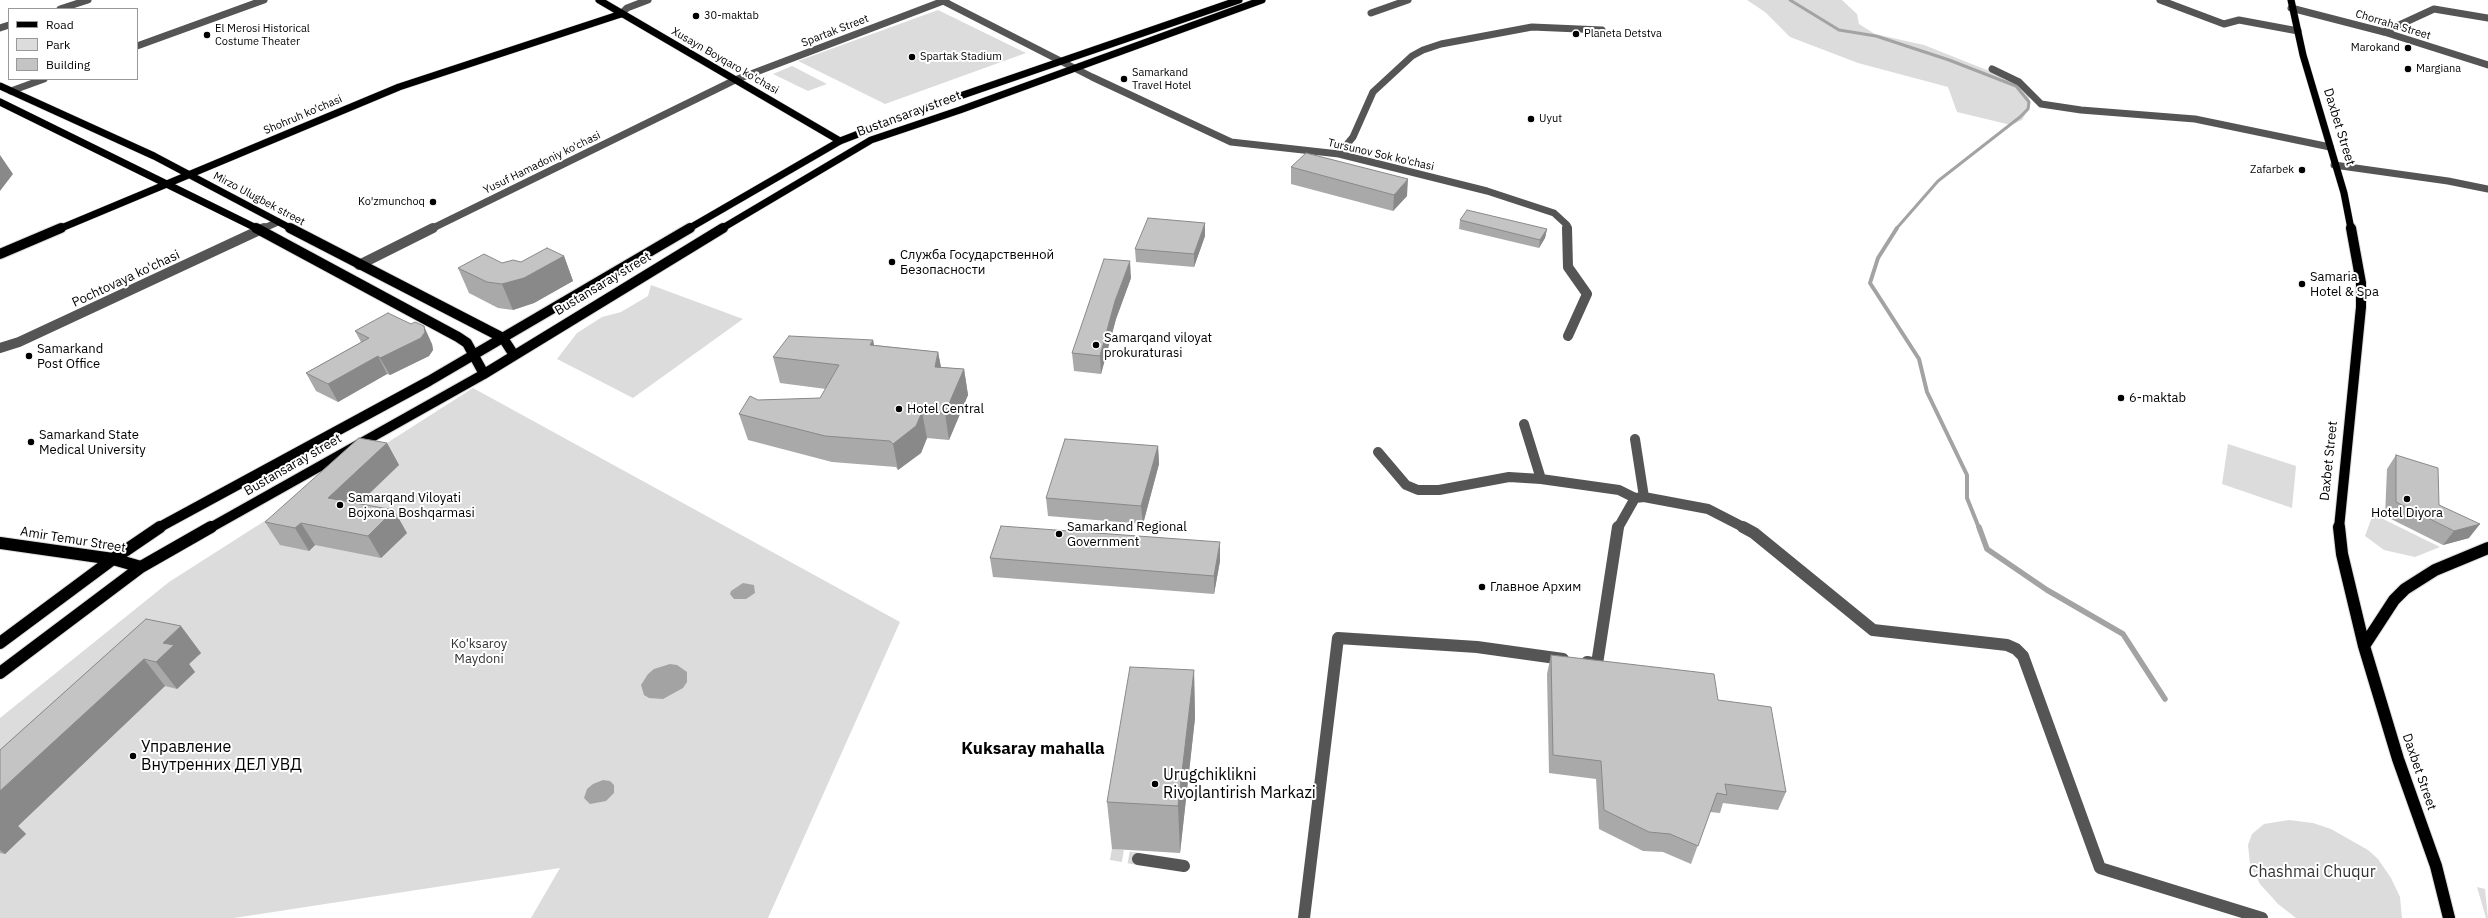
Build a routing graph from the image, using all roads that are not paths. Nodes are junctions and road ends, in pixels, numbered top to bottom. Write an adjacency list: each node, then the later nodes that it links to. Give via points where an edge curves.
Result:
1 (88, 0): 12 (street)
2 (264, 0): 10 (street)
3 (599, 0): 14 (main road, Xusayn Boyqaro ko'chasi)
4 (648, 0): 14 (street, via 627,8)
5 (943, 0): 20 (street, Tursunov Sok ko'chasi); 25 (street, Spartak Street)
6 (1239, 0): 20 (main road, Bustansaray street)
7 (1262, 0): 22 (main road, Bustansaray street)
8 (1408, 0): 13 (street)
9 (2160, 0): 17 (street, via 2224,24 2239,20)
10 (252, 1): 19 (street)
11 (2291, 4): 17 (main road, Daxbet Street); 18 (street, Chorraha Street)
12 (63, 8)
13 (1371, 13)
14 (621, 14): 25 (main road, Xusayn Boyqaro ko'chasi); 33 (main road, Shohruh ko'chasi, via 400,87)
15 (2488, 18): 18 (street, via 2434,9)
16 (1602, 30): 31 (street, via 1532,27 1441,44 1423,50 1412,56 1373,92 1353,137)
17 (2298, 31): 30 (main road, Daxbet Street)
18 (2384, 32): 21 (street, Chorraha Street)
19 (138, 46)
20 (1063, 62): 22 (street, Tursunov Sok ko'chasi); 29 (main road, Bustansaray street, via 916,111)
21 (2488, 65)
22 (1074, 68): 31 (street, Tursunov Sok ko'chasi, via 1231,142); 43 (main road, Bustansaray street, via 871,140)
23 (1992, 69): 30 (street, via 2019,82 2041,104 2089,111 2195,119)
24 (41, 80): 27 (street)
25 (735, 80): 29 (main road, Xusayn Boyqaro ko'chasi); 39 (street, Yusuf Hamadoniy ko'chasi)
26 (0, 86): 27 (main road, Mirzo Ulugbek street)
27 (11, 91): 33 (main road, Mirzo Ulugbek street)
28 (0, 102): 34 (main road)
29 (840, 141): 41 (main road, Bustansaray street)
30 (2330, 147): 32 (main road, Daxbet Street)
31 (1339, 154): 40 (street, Tursunov Sok ko'chasi, via 1487,191 1561,218 1567,225 1568,267 1587,294)
32 (2334, 165): 35 (street); 56 (main road, Daxbet Street, via 2344,193 2361,286 2338,522 2342,554)
33 (190, 174): 34 (main road, Shohruh ko'chasi); 36 (main road, Mirzo Ulugbek street)
34 (167, 184): 37 (main road); 38 (main road, Shohruh ko'chasi)
35 (2488, 189)
36 (278, 222): 37 (street, Pochtovaya ko'chasi); 39 (main road, Mirzo Ulugbek street)
37 (261, 231): 42 (street, Pochtovaya ko'chasi, via 19,342); 44 (main road, via 458,337 467,343)
38 (0, 254)
39 (359, 265): 41 (main road, Mirzo Ulugbek street)
40 (1568, 336)
41 (503, 338): 43 (main road); 44 (main road, Bustansaray street)
42 (0, 348)
43 (514, 355): 45 (main road, Bustansaray street)
44 (473, 356): 45 (main road); 53 (main road, Bustansaray street, via 158,528)
45 (484, 374): 54 (main road, Bustansaray street)
46 (1524, 424): 49 (street)
47 (1635, 439): 50 (street)
48 (1378, 452): 49 (street, via 1406,485 1418,490 1439,490 1509,477)
49 (1541, 478): 50 (street, via 1619,490)
50 (1639, 497): 60 (street, via 1618,528 1597,664 1477,647 1338,638); 61 (street, via 1708,509 1754,533 1873,630 2007,645 2016,649 2023,656 2100,868)
51 (0, 543): 53 (main road, Amir Temur Street)
52 (2488, 548): 56 (main road, via 2435,570 2405,589 2394,600)
53 (113, 558): 54 (main road, Amir Temur Street); 55 (main road, Bustansaray street)
54 (141, 567): 57 (main road, Bustansaray street)
55 (0, 643)
56 (2364, 646): 62 (main road, Daxbet Street, via 2398,759 2436,866)
57 (0, 674)
58 (1138, 858): 59 (street)
59 (1184, 866)
60 (1304, 918)
61 (2262, 918)
62 (2449, 918)

